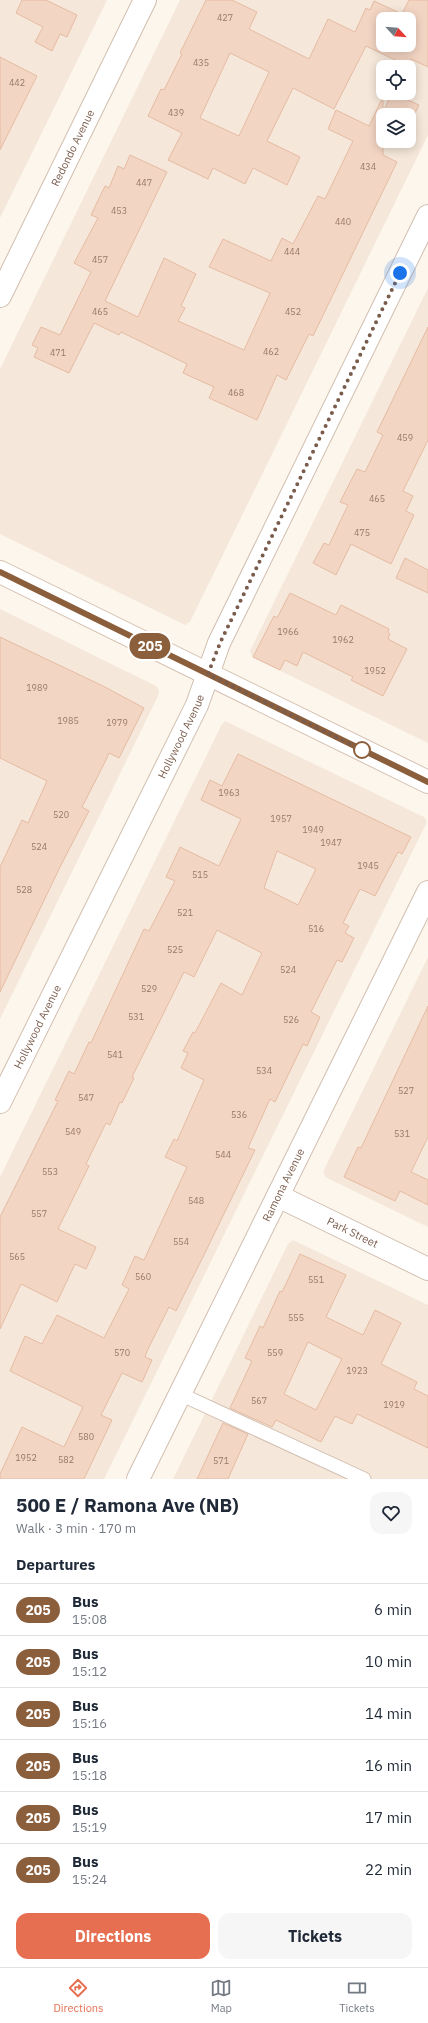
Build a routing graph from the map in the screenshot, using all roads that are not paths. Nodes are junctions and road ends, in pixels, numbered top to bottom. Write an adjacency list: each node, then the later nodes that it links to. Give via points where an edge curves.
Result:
1 (145, 0): 3 (street, Redondo Avenue)
2 (428, 216): 5 (street, Hollywood Avenue, via 220,643)
3 (0, 296)
4 (0, 572): 5 (street)
5 (208, 674): 6 (street); 8 (street, Hollywood Avenue, via 197,705)
6 (428, 782)
7 (428, 892): 9 (street, Ramona Avenue)
8 (0, 1102)
9 (278, 1196): 10 (street, Park Street); 11 (street, Ramona Avenue)
10 (428, 1269)
11 (180, 1394): 12 (street, Ramona Avenue); 13 (lane)
12 (138, 1479)
13 (364, 1479)

